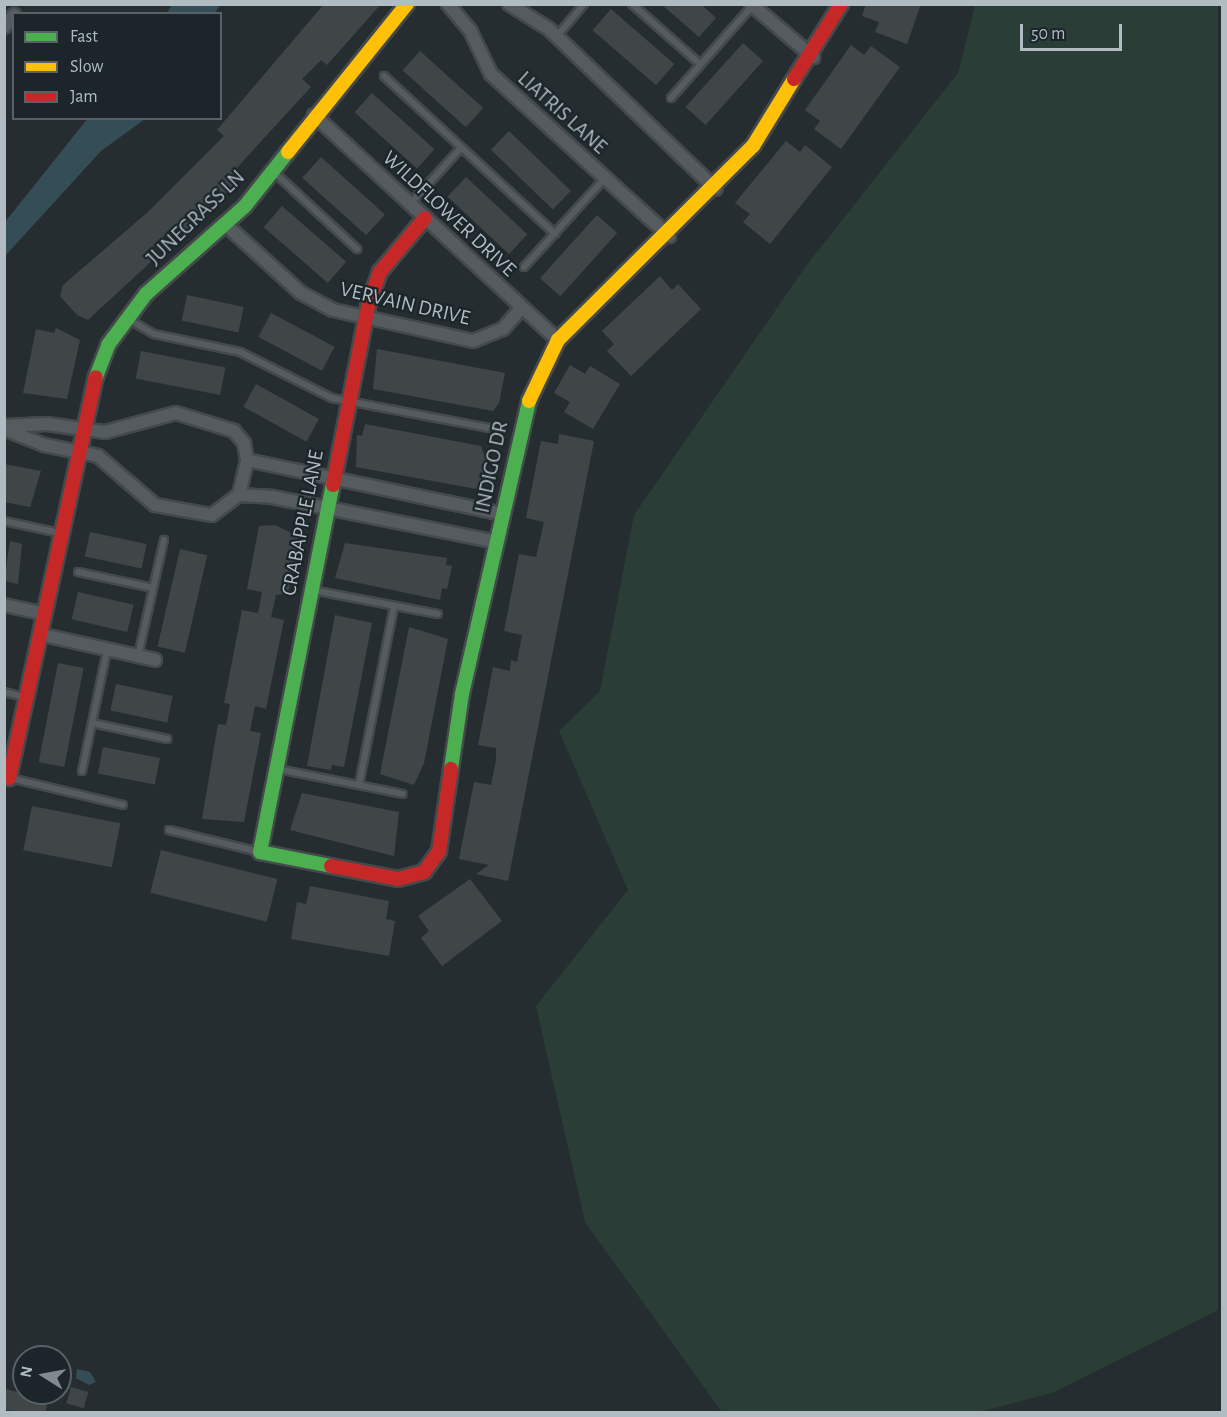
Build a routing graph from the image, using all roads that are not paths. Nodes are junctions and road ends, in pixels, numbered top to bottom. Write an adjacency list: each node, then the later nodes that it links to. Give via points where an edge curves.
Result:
1 (407, 4): 13 (street, JUNEGRASS LN)
2 (448, 4): 16 (street, LIATRIS LANE, via 470,30 491,74)
3 (509, 4): 8 (street)
4 (584, 4): 8 (lane)
5 (632, 4): 10 (lane)
6 (841, 4): 9 (street, INDIGO DR)
7 (753, 5): 9 (street); 10 (lane)
8 (556, 37): 17 (street)
9 (813, 57): 17 (street, INDIGO DR, via 753,146)
10 (700, 64): 12 (lane)
11 (384, 76): 14 (lane)
12 (671, 98)
13 (314, 115): 15 (street, JUNEGRASS LN); 18 (street, WILDFLOWER DRIVE)
14 (461, 148): 18 (lane); 21 (lane)
15 (272, 171): 20 (street, JUNEGRASS LN); 23 (lane)
16 (604, 178): 21 (lane); 22 (street, LIATRIS LANE)
17 (716, 189): 22 (street, INDIGO DR)
18 (410, 204): 19 (street, WILDFLOWER DRIVE)
19 (425, 218): 25 (street, WILDFLOWER DRIVE); 27 (street, CRABAPPLE LANE, via 380,272)
20 (225, 224): 26 (street, JUNEGRASS LN); 27 (street, VERVAIN DRIVE, via 301,293)
21 (555, 234): 24 (lane)
22 (669, 236): 28 (street, INDIGO DR)
23 (357, 249)
24 (525, 267)
25 (521, 308): 27 (street, VERVAIN DRIVE, via 503,329 473,341); 28 (street, WILDFLOWER DRIVE)
26 (125, 317): 29 (lane, via 154,334 240,352 321,394); 32 (street, JUNEGRASS LN, via 99,366)
27 (365, 319): 29 (street, CRABAPPLE LANE)
28 (558, 340): 38 (street, INDIGO DR, via 530,392)
29 (348, 401): 31 (lane); 35 (street, CRABAPPLE LANE)
30 (4, 427): 32 (street, via 47,424); 33 (street)
31 (490, 428)
32 (84, 430): 33 (street, JUNEGRASS LN); 34 (street, via 130,428 176,413 234,431 244,443)
33 (79, 453): 36 (street, via 98,456 155,505 212,515); 40 (street, JUNEGRASS LN)
34 (247, 460): 35 (street); 36 (street)
35 (333, 481): 37 (street, CRABAPPLE LANE); 38 (street)
36 (239, 495): 37 (street)
37 (329, 507): 42 (street); 45 (street, CRABAPPLE LANE)
38 (503, 514): 42 (street, INDIGO DR)
39 (4, 521): 40 (lane)
40 (61, 533): 48 (street, JUNEGRASS LN)
41 (164, 540): 44 (lane)
42 (498, 542): 65 (street, INDIGO DR, via 456,724 435,862 411,878 398,879)
43 (78, 572): 44 (lane)
44 (153, 588): 52 (lane)
45 (311, 590): 47 (lane); 58 (street, CRABAPPLE LANE)
46 (4, 605): 48 (street)
47 (394, 606): 49 (lane); 61 (lane)
48 (43, 613): 50 (street, JUNEGRASS LN)
49 (438, 615)
50 (39, 634): 51 (street); 55 (street, JUNEGRASS LN)
51 (107, 650): 52 (street); 56 (lane)
52 (138, 657): 53 (street)
53 (155, 660)
54 (4, 692): 55 (lane)
55 (26, 697): 60 (street, JUNEGRASS LN)
56 (92, 723): 57 (lane); 59 (lane)
57 (166, 739)
58 (277, 769): 61 (lane); 65 (street, CRABAPPLE LANE)
59 (82, 771)
60 (7, 777): 63 (lane)
61 (359, 785): 62 (lane)
62 (403, 794)
63 (123, 805)
64 (169, 830): 65 (lane)
65 (260, 852)

